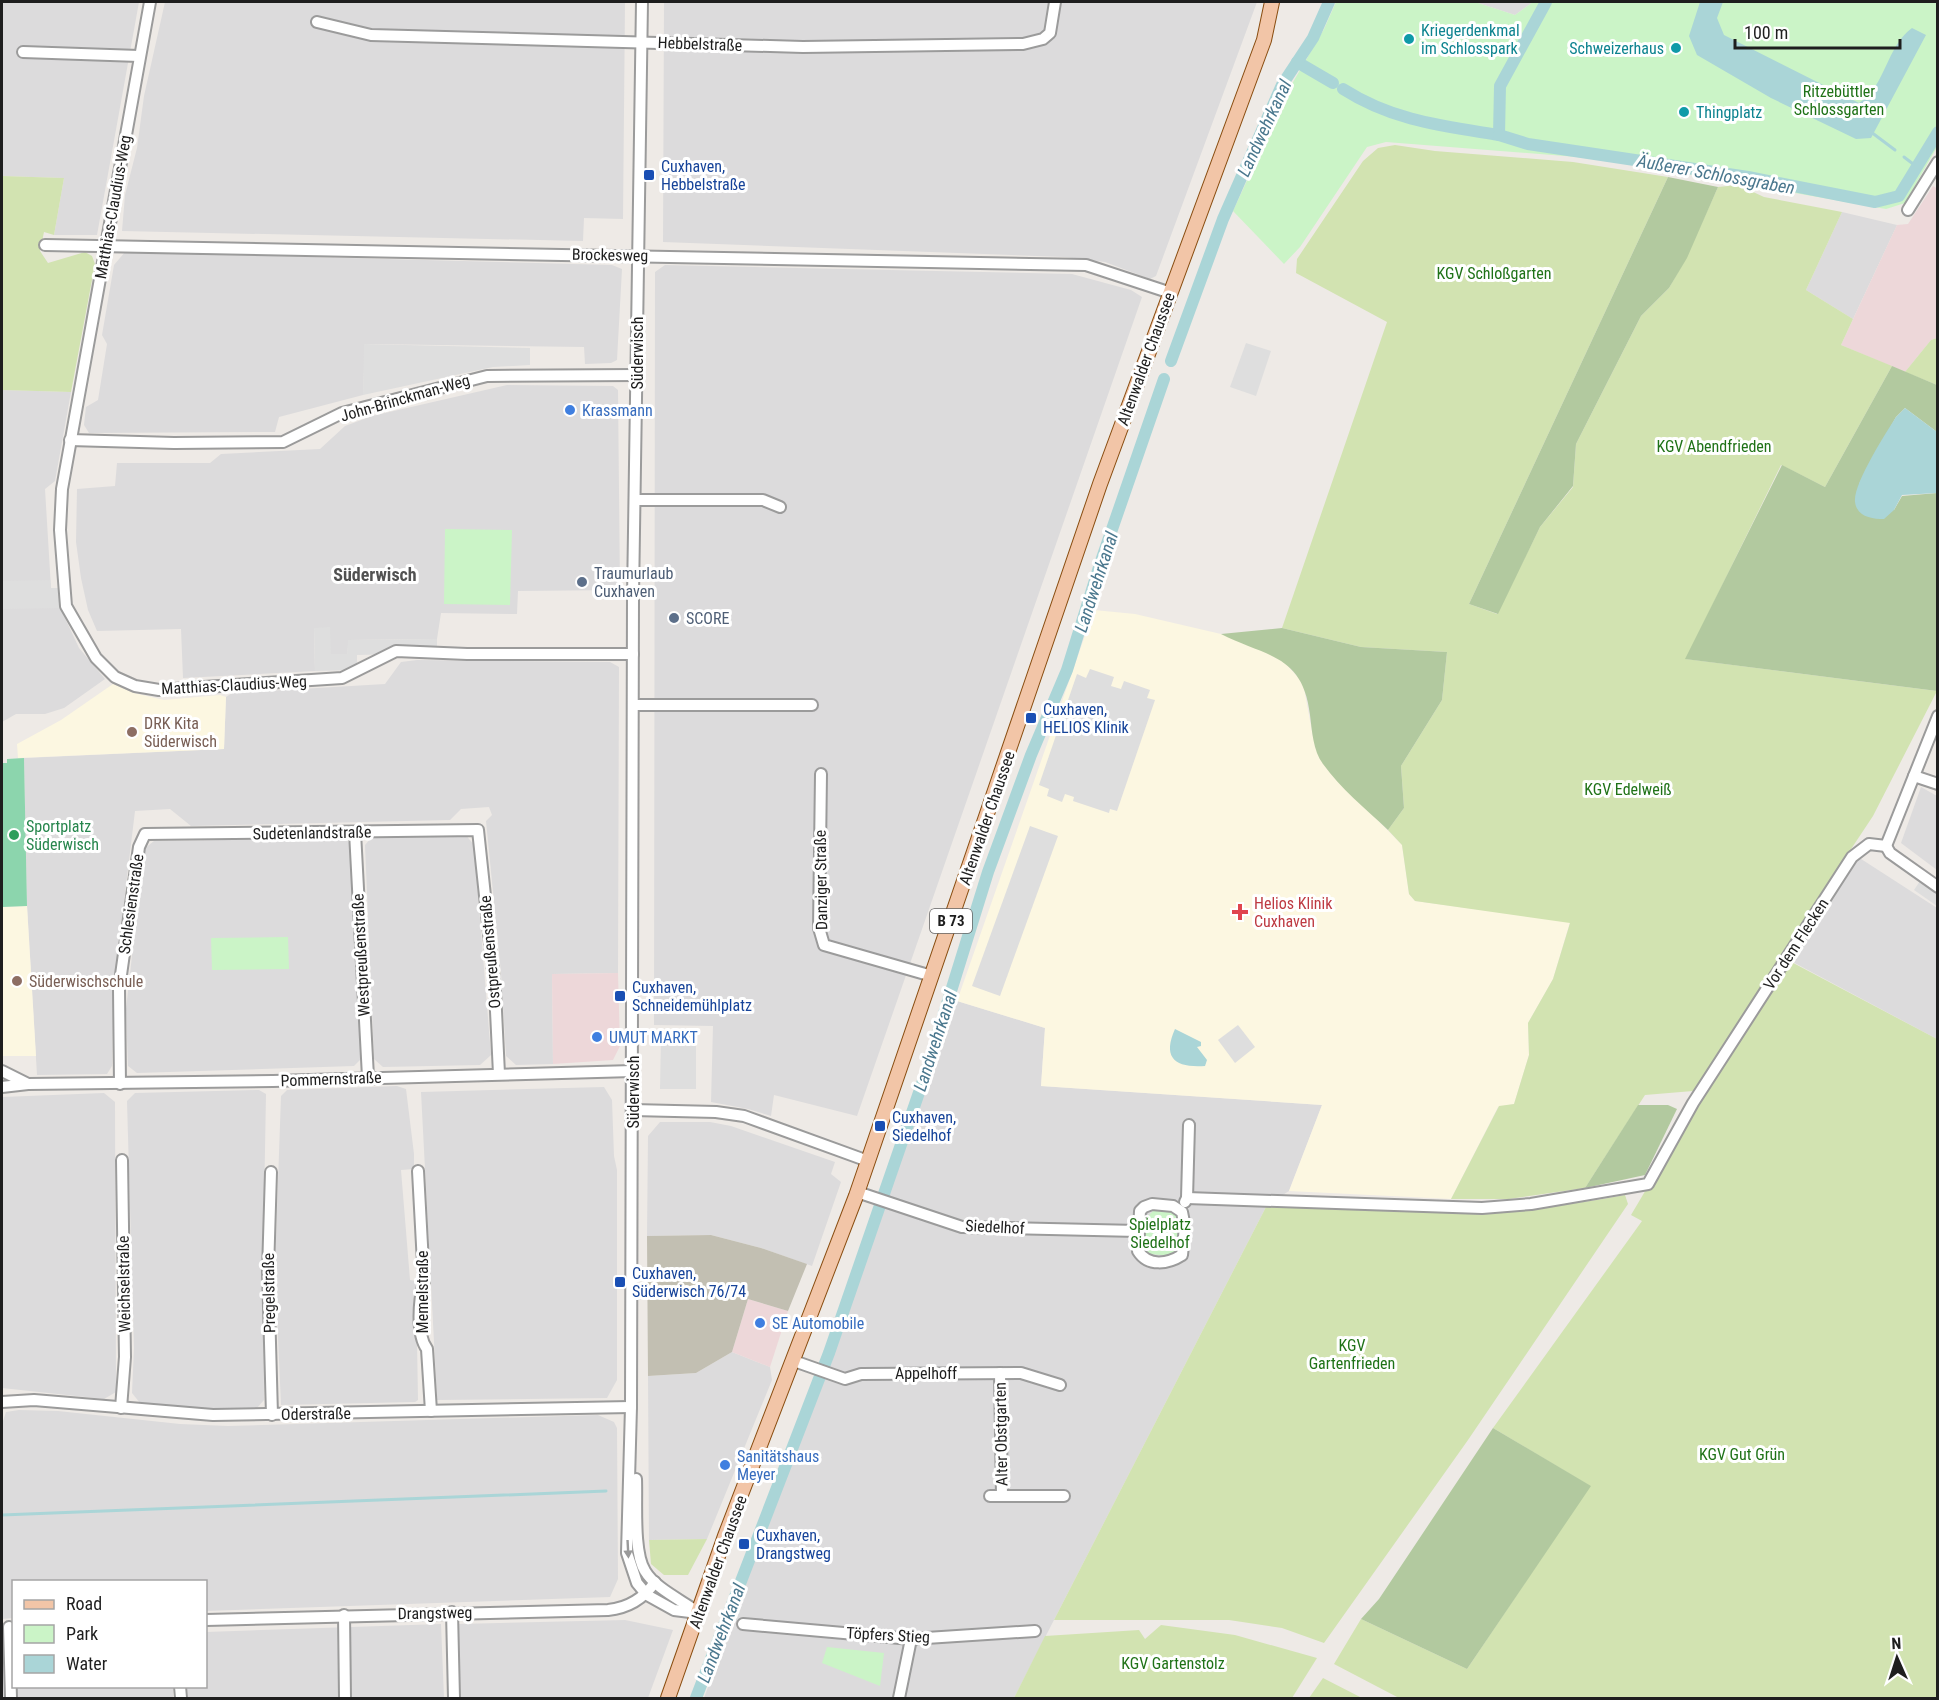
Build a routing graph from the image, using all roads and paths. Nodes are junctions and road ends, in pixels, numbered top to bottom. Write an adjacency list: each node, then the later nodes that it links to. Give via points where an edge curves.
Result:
1 (150, 2): 8 (street, Matthias-Claudius-Weg)
2 (642, 2): 6 (street, Süderwisch)
3 (1055, 2): 6 (street, Hebbelstraße, via 1050,33 1023,44 886,48)
4 (1272, 2): 14 (main road, Altenwalder Chaussee / B 73, via 1264,40)
5 (317, 22): 6 (street, Hebbelstraße, via 371,35)
6 (642, 42): 13 (street, Süderwisch)
7 (23, 52): 8 (street)
8 (139, 56): 12 (street, Matthias-Claudius-Weg)
9 (1938, 162): 10 (street)
10 (1908, 210)
11 (45, 245): 12 (street, Brockesweg)
12 (107, 246): 13 (street, Brockesweg); 16 (street, Matthias-Claudius-Weg)
13 (638, 255): 14 (street, Brockesweg, via 1086,265); 15 (street, Süderwisch)
14 (1171, 293): 31 (main road, Altenwalder Chaussee / B 73, via 1100,484)
15 (637, 375): 16 (street, John-Brinckman-Weg, via 487,376 342,413 283,442); 17 (street, Süderwisch)
16 (70, 440): 19 (street, Matthias-Claudius-Weg, via 60,530 66,606 96,658 115,677 135,686 159,690 342,678 396,651)
17 (636, 500): 18 (street, via 763,500); 19 (street, Süderwisch)
18 (780, 507)
19 (633, 654): 20 (street, Süderwisch)
20 (634, 705): 21 (street); 33 (street, Süderwisch)
21 (812, 705)
22 (1938, 716): 24 (street)
23 (821, 774): 31 (street, Danziger Straße, via 819,928 824,945)
24 (1914, 776): 25 (street); 29 (street)
25 (1938, 784)
26 (478, 830): 27 (street, Sudetenlandstraße); 34 (street, Ostpreußenstraße, via 495,990)
27 (355, 832): 28 (street, Sudetenlandstraße); 35 (street, Westpreußenstraße)
28 (145, 834): 37 (street, Schlesienstraße, via 139,847 119,989)
29 (1886, 846): 30 (street, via 1890,853); 46 (street, Vor dem Flecken, via 1869,844 1852,858 1693,1104 1648,1184 1531,1204 1482,1208)
30 (1938, 887)
31 (932, 976): 42 (main road, Altenwalder Chaussee / B 73)
32 (2, 1071): 36 (street, Pommernstraße)
33 (633, 1071): 34 (street, Pommernstraße); 39 (street, Süderwisch)
34 (499, 1074): 35 (street, Pommernstraße)
35 (368, 1077): 37 (street, Pommernstraße)
36 (28, 1084): 37 (street, Pommernstraße); 38 (street, Pommernstraße)
37 (120, 1084)
38 (2, 1087)
39 (633, 1110): 42 (street, via 744,1116); 53 (street, Süderwisch)
40 (1190, 1125): 46 (street)
41 (122, 1160): 54 (street, Weichselstraße, via 125,1357)
42 (868, 1161): 45 (main road, Altenwalder Chaussee / B 73)
43 (418, 1171): 55 (street, Memelstraße, via 424,1282 420,1294 422,1342 427,1349)
44 (271, 1172): 56 (street, Pregelstraße, via 268,1271)
45 (857, 1192): 48 (street, Siedelhof, via 962,1227); 49 (main road, Altenwalder Chaussee / B 73)
46 (1187, 1198): 47 (street)
47 (1180, 1209): 48 (street, via 1143,1206); 48 (street, via 1185,1227 1184,1246 1182,1255 1175,1260 1157,1262 1142,1257 1138,1251)
48 (1138, 1232)
49 (794, 1362): 50 (street, Appelhoff, via 844,1379 861,1374); 63 (main road, Altenwalder Chaussee / B 73)
50 (1000, 1373): 51 (street, Appelhoff, via 1021,1373); 58 (street, Alter Obstgarten)
51 (1060, 1385)
52 (2, 1402): 54 (street, Oderstraße, via 34,1400)
53 (631, 1407): 55 (street, Oderstraße); 60 (street, Süderwisch, via 640,1558); 61 (street, Süderwisch, one-way to 61, via 627,1553 637,1583)
54 (121, 1408): 56 (street, Oderstraße, via 192,1415)
55 (431, 1411): 56 (street, Oderstraße)
56 (272, 1415)
57 (990, 1496): 58 (street, Alter Obstgarten)
58 (1002, 1496): 59 (street, Alter Obstgarten)
59 (1064, 1496)
60 (655, 1582): 61 (street); 63 (street, Süderwisch)
61 (647, 1595): 62 (street, Drangstweg, via 619,1609 608,1610); 63 (street, via 674,1610)
62 (452, 1612): 64 (street, Drangstweg); 72 (street)
63 (698, 1613): 73 (main road, Altenwalder Chaussee / B 73)
64 (344, 1615): 65 (street, Drangstweg); 71 (street)
65 (207, 1620)
66 (742, 1624): 69 (street, Töpfers Stieg)
67 (8, 1627): 70 (street)
68 (1035, 1631): 69 (street, Töpfers Stieg)
69 (911, 1639): 74 (street)
70 (12, 1698)
71 (345, 1698)
72 (454, 1698)
73 (668, 1698)
74 (899, 1698)

